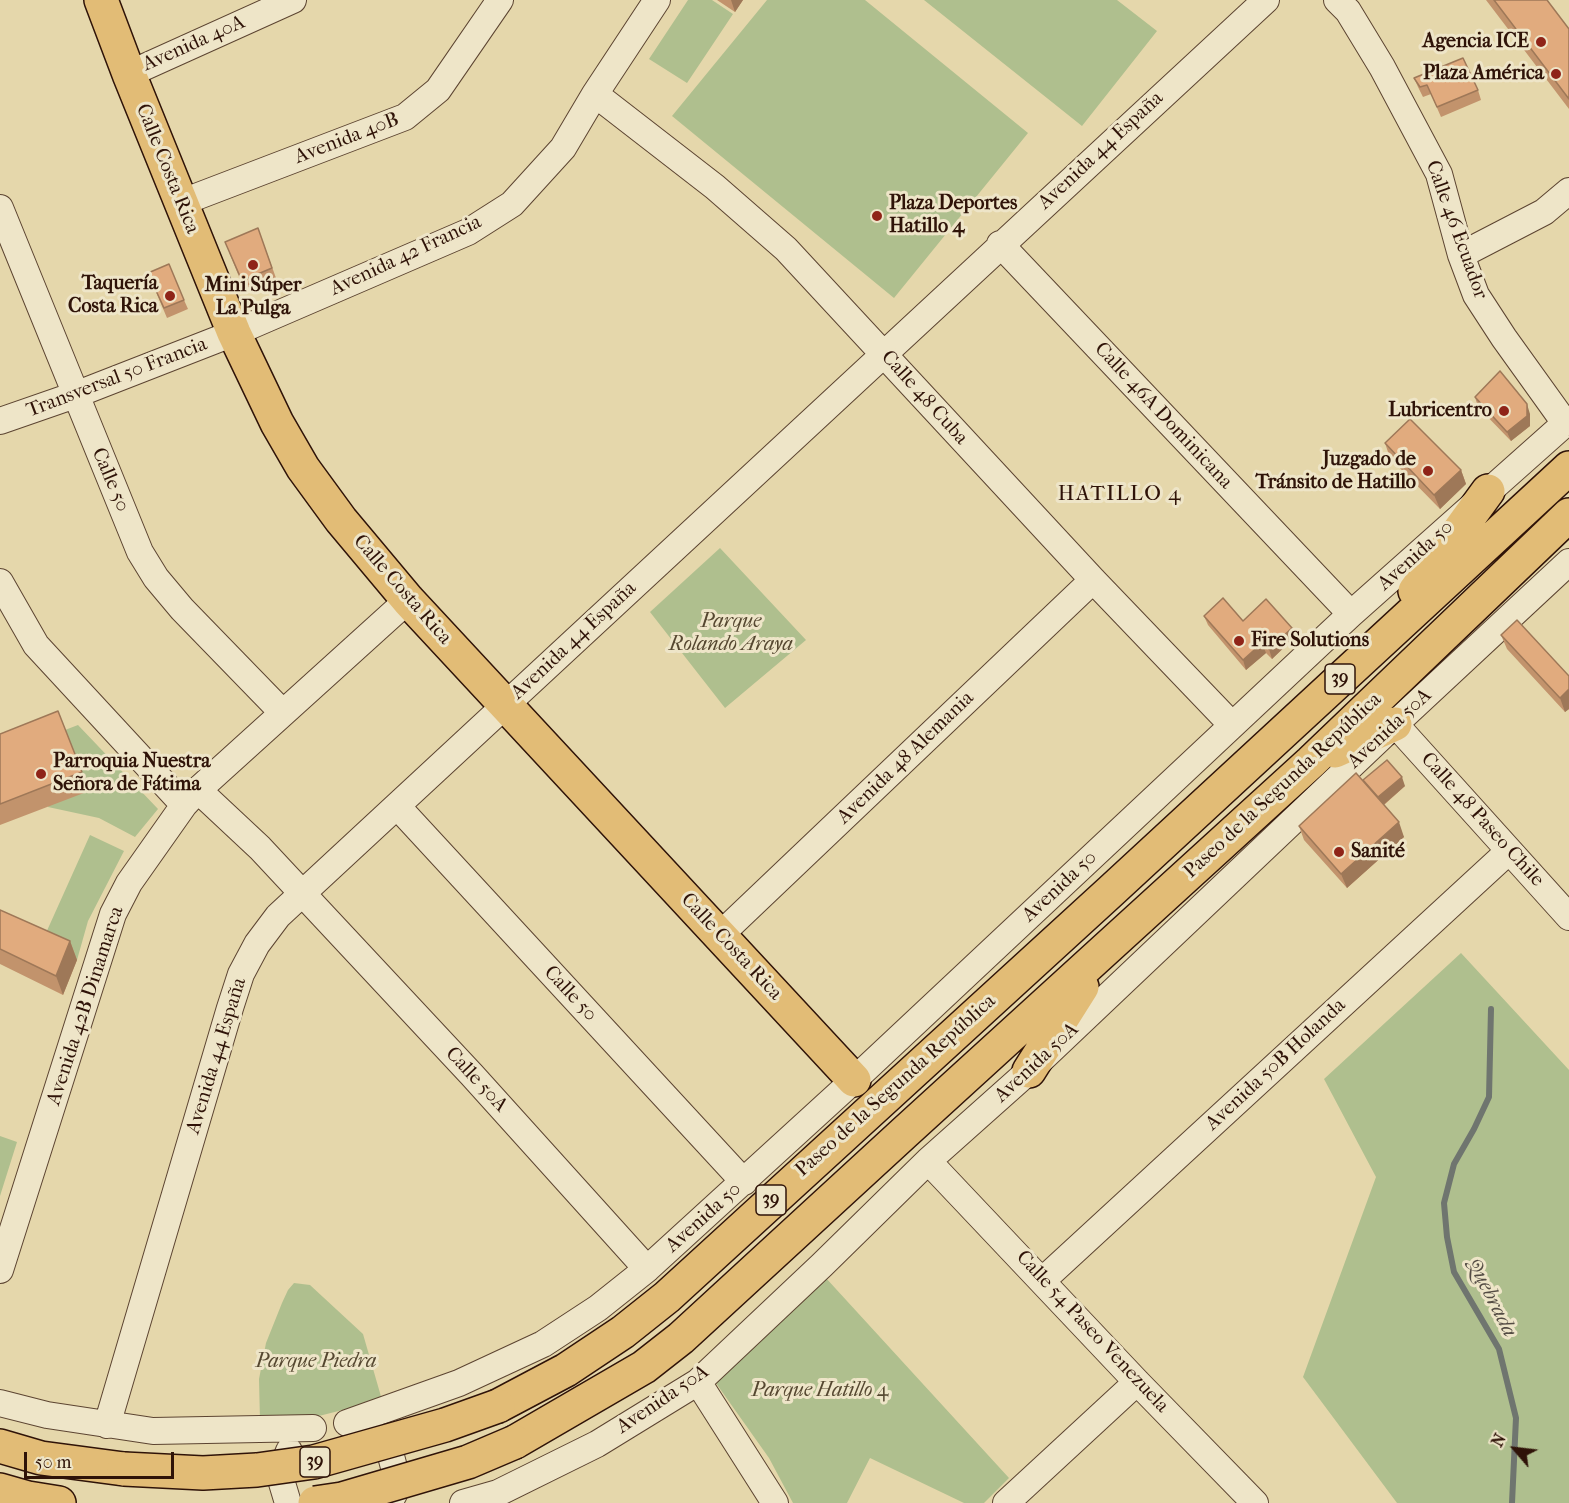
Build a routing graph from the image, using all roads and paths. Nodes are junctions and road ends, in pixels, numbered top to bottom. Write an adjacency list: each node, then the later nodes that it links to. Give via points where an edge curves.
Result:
1 (101, 0): 7 (main road, Calle Costa Rica)
2 (293, 0): 7 (street, Avenida 40A)
3 (500, 0): 10 (street, Avenida 40B, via 438,90 405,117)
4 (657, 0): 8 (street, Avenida 42 Francia)
5 (1266, 0): 12 (street, Avenida 44 España)
6 (1337, 0): 13 (street, Calle 46 Ecuador, via 1382,66 1439,174)
7 (129, 74): 10 (main road, Calle Costa Rica)
8 (595, 94): 14 (street, Avenida 42 Francia, via 563,148 512,204 468,232); 15 (street, Calle 48 Cuba, via 715,187 786,249)
9 (1569, 191): 13 (street, via 1544,212)
10 (180, 202): 14 (main road, Calle Costa Rica)
11 (0, 208): 16 (street, Calle 50)
12 (1000, 244): 15 (street, Avenida 44 España); 26 (street, Calle 46A Dominicana)
13 (1461, 255): 18 (street, Calle 46 Ecuador, via 1482,303 1504,338)
14 (234, 333): 16 (street, Transversal 50 Francia); 25 (main road, Calle Costa Rica, via 303,468 340,520)
15 (885, 354): 23 (street, Calle 48 Cuba); 28 (street, Avenida 44 España)
16 (75, 395): 17 (street, Transversal 50 Francia); 29 (street, Calle 50, via 140,552 156,579)
17 (0, 421)
18 (1567, 421): 20 (street, Avenida 50)
19 (1569, 468): 27 (main road, Paseo de la Segunda República / 39)
20 (1488, 491): 26 (street, Avenida 50); 27 (main road)
21 (1569, 514): 32 (main road, Paseo de la Segunda República / 39)
22 (1569, 562): 30 (street, Avenida 50A)
23 (1093, 580): 31 (street, Calle 48 Cuba); 38 (street, Avenida 48 Alemania)
24 (0, 582): 33 (street, Calle 50A, via 36,645)
25 (408, 600): 28 (main road, Calle Costa Rica); 29 (street, Avenida 42B Dinamarca)
26 (1351, 614): 31 (street, Avenida 50)
27 (1371, 650): 53 (main road, Paseo de la Segunda República / 39, bridge, via 667,1297 567,1370 498,1406 446,1425 314,1462 257,1470 203,1473 124,1469 41,1458)
28 (506, 705): 34 (street, Avenida 44 España); 38 (main road, Calle Costa Rica)
29 (283, 713): 33 (street, Avenida 42B Dinamarca)
30 (1395, 724): 32 (main road); 35 (street, Calle 48 Paseo Chile); 40 (street, Avenida 50A)
31 (1232, 725): 41 (street, Avenida 50)
32 (1311, 762): 39 (main road, Paseo de la Segunda República / 39)
33 (191, 798): 36 (street, Calle 50A, via 260,848); 45 (street, Avenida 42B Dinamarca, via 129,883 113,914)
34 (397, 806): 36 (street, Avenida 44 España); 43 (street, Calle 50)
35 (1509, 851): 37 (street, Calle 48 Paseo Chile); 46 (street, Avenida 50B Holanda)
36 (302, 893): 44 (street, Calle 50A); 51 (street, Avenida 44 España, via 278,916 241,974)
37 (1569, 917)
38 (720, 935): 41 (main road, Calle Costa Rica)
39 (1103, 953): 40 (main road); 57 (main road, Paseo de la Segunda República / 39, bridge, via 681,1338 644,1367 515,1442 468,1462 342,1499)
40 (1029, 1071): 42 (street, Avenida 50A)
41 (854, 1080): 43 (street, Avenida 50)
42 (928, 1161): 46 (street, Calle 54 Paseo Venezuela); 47 (street, Avenida 50A)
43 (744, 1182): 44 (street, Avenida 50)
44 (647, 1269): 50 (street, Avenida 50, via 543,1344 459,1383)
45 (0, 1270)
46 (1043, 1280): 48 (street, Calle 54 Paseo Venezuela)
47 (698, 1382): 59 (street, Avenida 50A, via 597,1444 498,1493); 60 (street)
48 (1137, 1382): 61 (street); 62 (street, Calle 54 Paseo Venezuela)
49 (0, 1403): 51 (street, Avenida 50)
50 (347, 1423): 52 (street, Avenida 50); 58 (street, via 381,1440 391,1456 396,1475)
51 (106, 1425): 52 (street, Avenida 50, via 153,1431)
52 (313, 1428): 56 (street, via 300,1438 283,1466 282,1483)
53 (0, 1446)
54 (0, 1490): 55 (main road)
55 (59, 1503)
56 (288, 1503)
57 (315, 1503)
58 (389, 1503)
59 (462, 1503)
60 (775, 1503)
61 (1006, 1503)
62 (1255, 1503)

